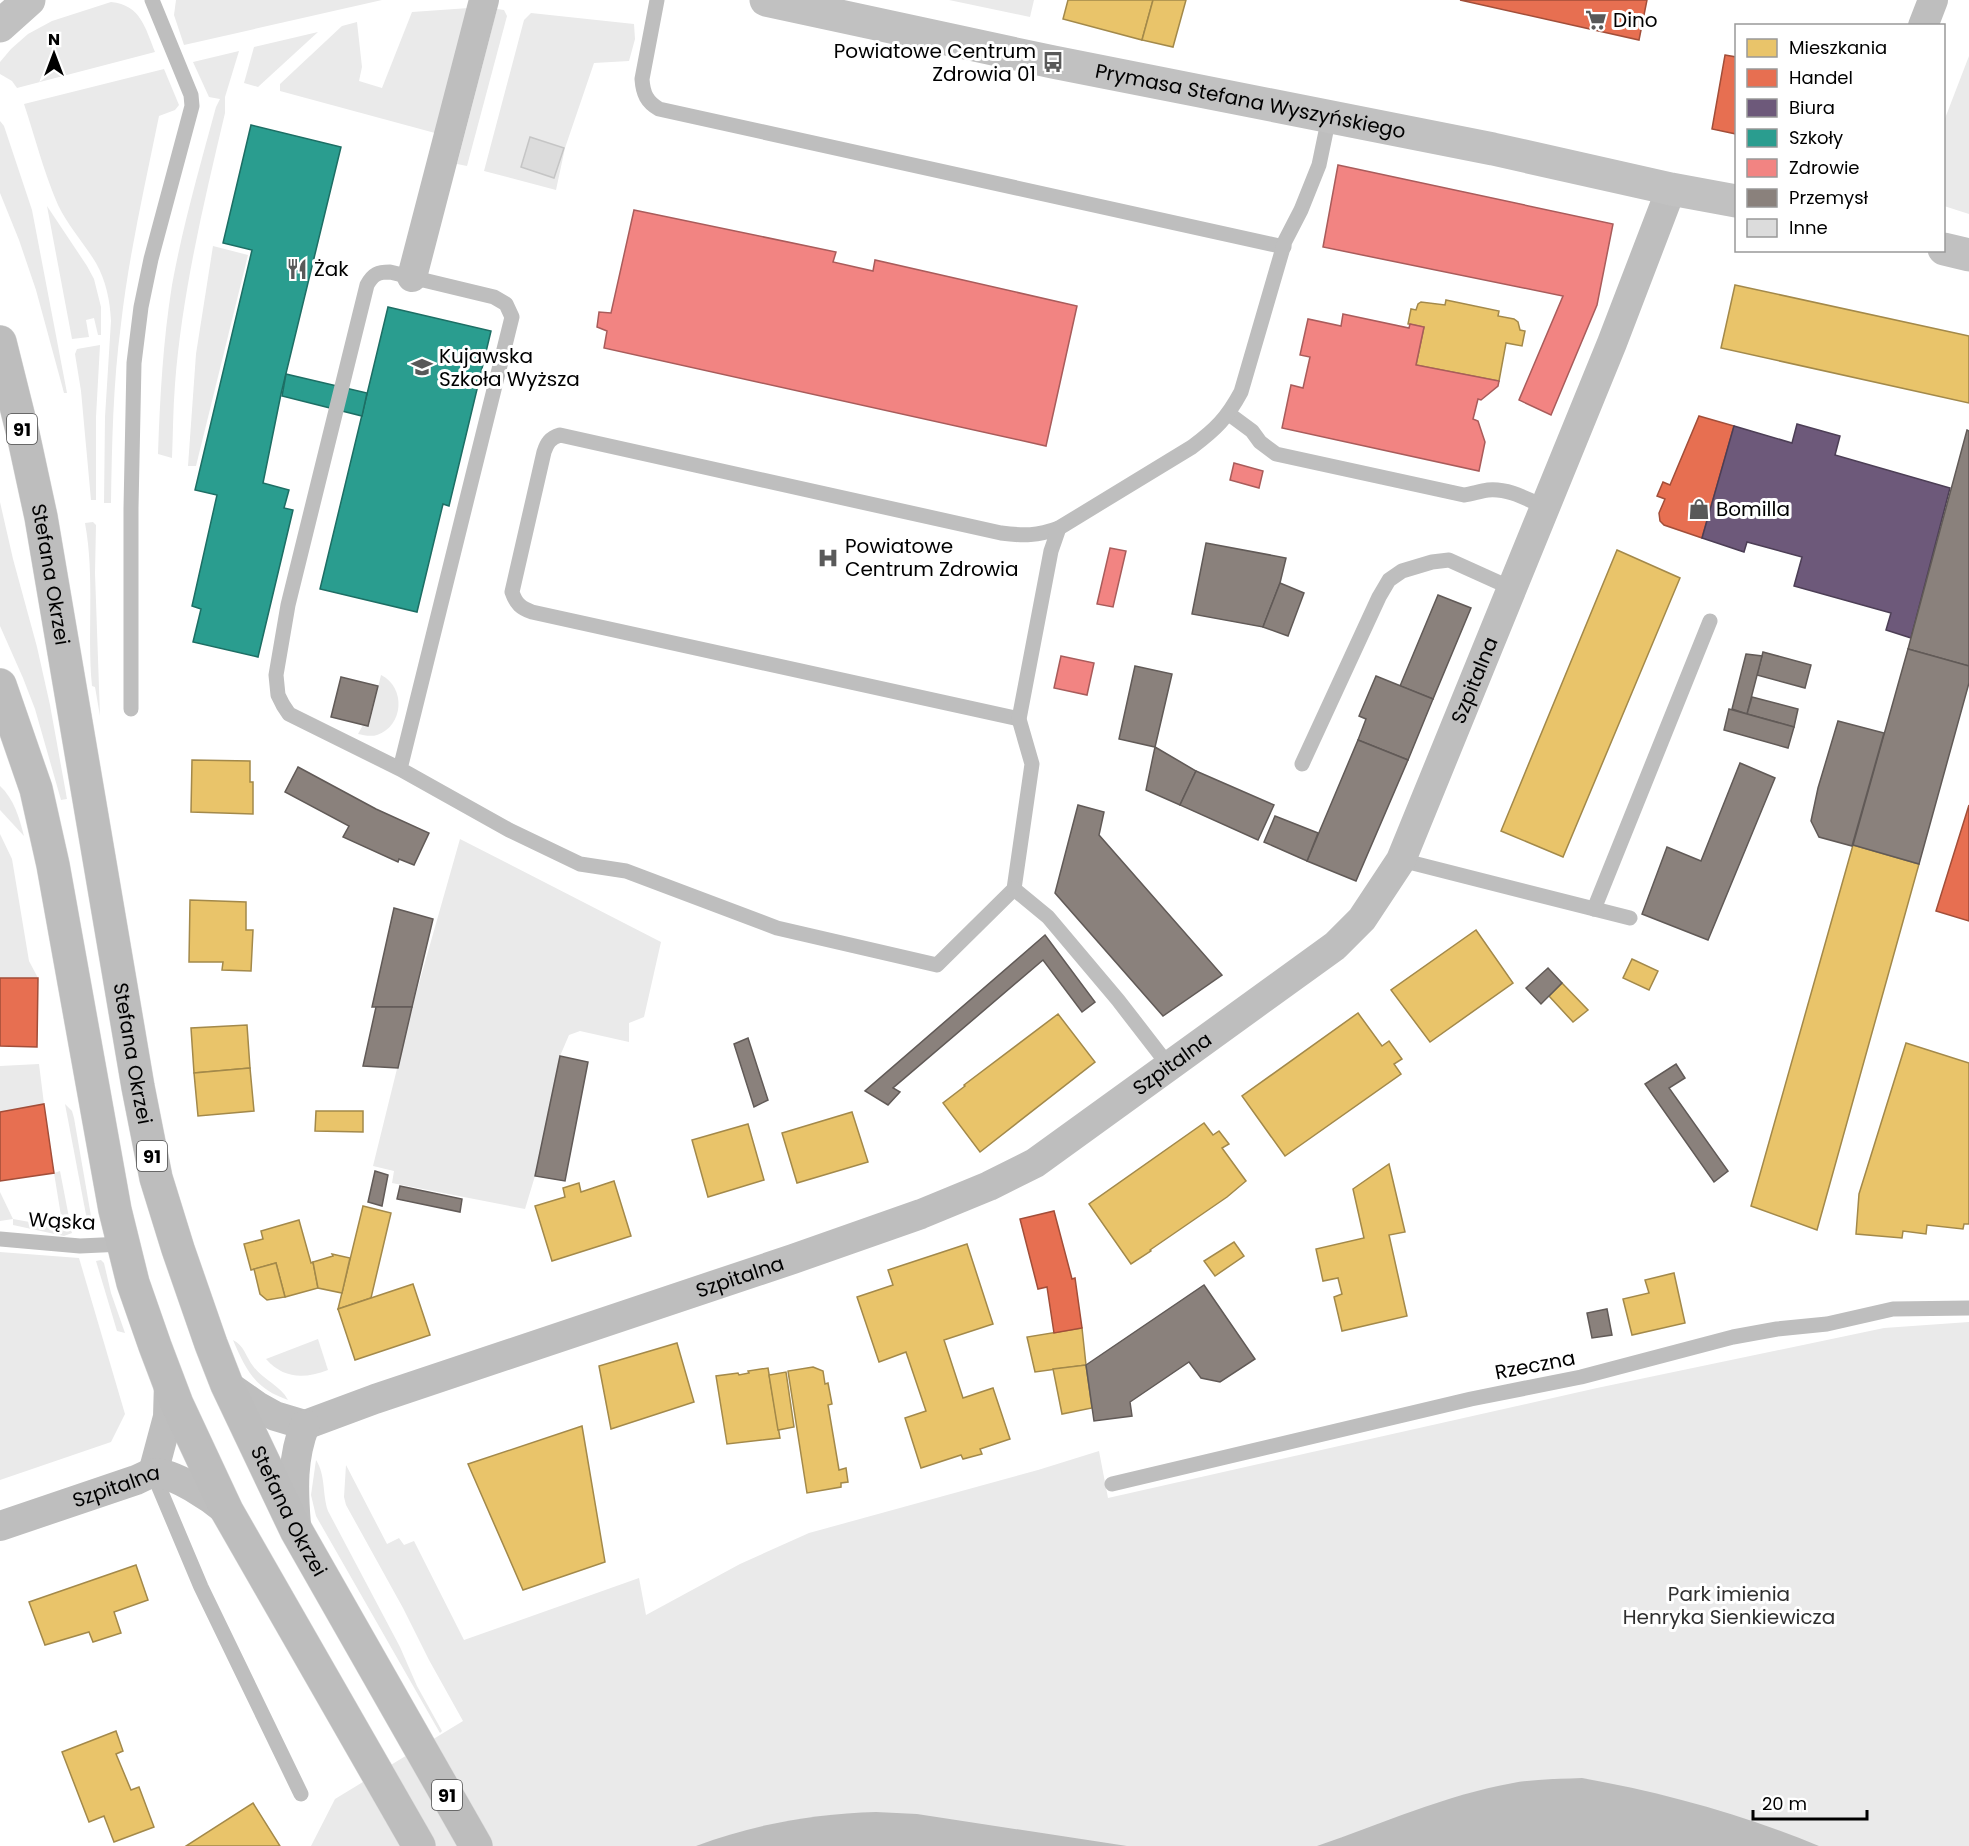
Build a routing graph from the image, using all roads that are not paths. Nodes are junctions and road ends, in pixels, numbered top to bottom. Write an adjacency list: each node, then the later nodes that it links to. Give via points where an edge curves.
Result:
1 (30, 0): 7 (main road); 9 (main road)
2 (152, 0): 24 (lane, via 192,106 151,259 134,363)
3 (484, 0): 16 (street)
4 (657, 0): 13 (lane, via 642,80 646,98 659,109)
5 (766, 0): 10 (main road, Prymasa Stefana Wyszyńskiego)
6 (1933, 0): 8 (street)
7 (0, 9)
8 (1924, 24)
9 (0, 26)
10 (1329, 117): 11 (main road, Prymasa Stefana Wyszyńskiego); 13 (lane, via 1319,165)
11 (1671, 189): 12 (main road, Prymasa Stefana Wyszyńskiego); 19 (street, Szpitalna)
12 (1735, 201)
13 (1284, 247): 18 (lane, via 1241,392)
14 (1945, 249): 15 (main road)
15 (1969, 255)
16 (412, 277): 27 (lane, via 494,297 506,304 512,317); 27 (lane, via 379,272 367,285 288,605 276,675 278,695 289,714)
17 (0, 342): 37 (main road, Stefana Okrzei / 91, via 40,517 156,1178)
18 (1229, 414): 19 (lane, via 1276,454 1464,495 1502,490); 20 (lane, via 1192,447)
19 (1545, 507): 21 (street, Szpitalna)
20 (1059, 528): 25 (lane, via 1051,551); 25 (lane, via 1024,536 1001,533 560,435 547,443 544,452 512,592 521,608 532,612)
21 (1511, 588): 26 (lane, via 1449,560 1402,571 1389,580); 28 (street, Szpitalna)
22 (1710, 621): 30 (lane)
23 (0, 685): 34 (main road, 91, via 36,789 53,865)
24 (131, 709)
25 (1019, 719): 29 (lane, via 1032,764)
26 (1302, 764)
27 (400, 769): 29 (lane, via 508,830 580,864 626,871 777,928 936,965)
28 (1401, 860): 30 (lane); 32 (street, Szpitalna, via 1362,920 1335,946)
29 (1014, 889): 32 (lane, via 1048,917)
30 (1594, 909): 31 (lane)
31 (1630, 918)
32 (1169, 1066): 38 (street, Szpitalna, via 1035,1162 989,1186 793,1259)
33 (0, 1239): 34 (lane, Wąska, via 80,1246)
34 (123, 1244): 36 (main road, 91)
35 (1969, 1308): 40 (lane, Rzeczna, via 1893,1309 1827,1324 1733,1336 1581,1377)
36 (169, 1382): 39 (street, via 168,1417); 41 (main road, 91)
37 (227, 1385): 38 (street, via 274,1416); 43 (main road, Stefana Okrzei / 91)
38 (305, 1425): 43 (street, via 294,1470)
39 (153, 1473): 41 (street, Szpitalna, via 194,1488); 42 (street, Szpitalna); 44 (lane, via 201,1587)
40 (1112, 1484)
41 (227, 1511): 45 (main road, 91)
42 (0, 1526)
43 (296, 1530): 46 (main road, Stefana Okrzei / 91)
44 (302, 1794)
45 (419, 1846)
46 (476, 1846)

